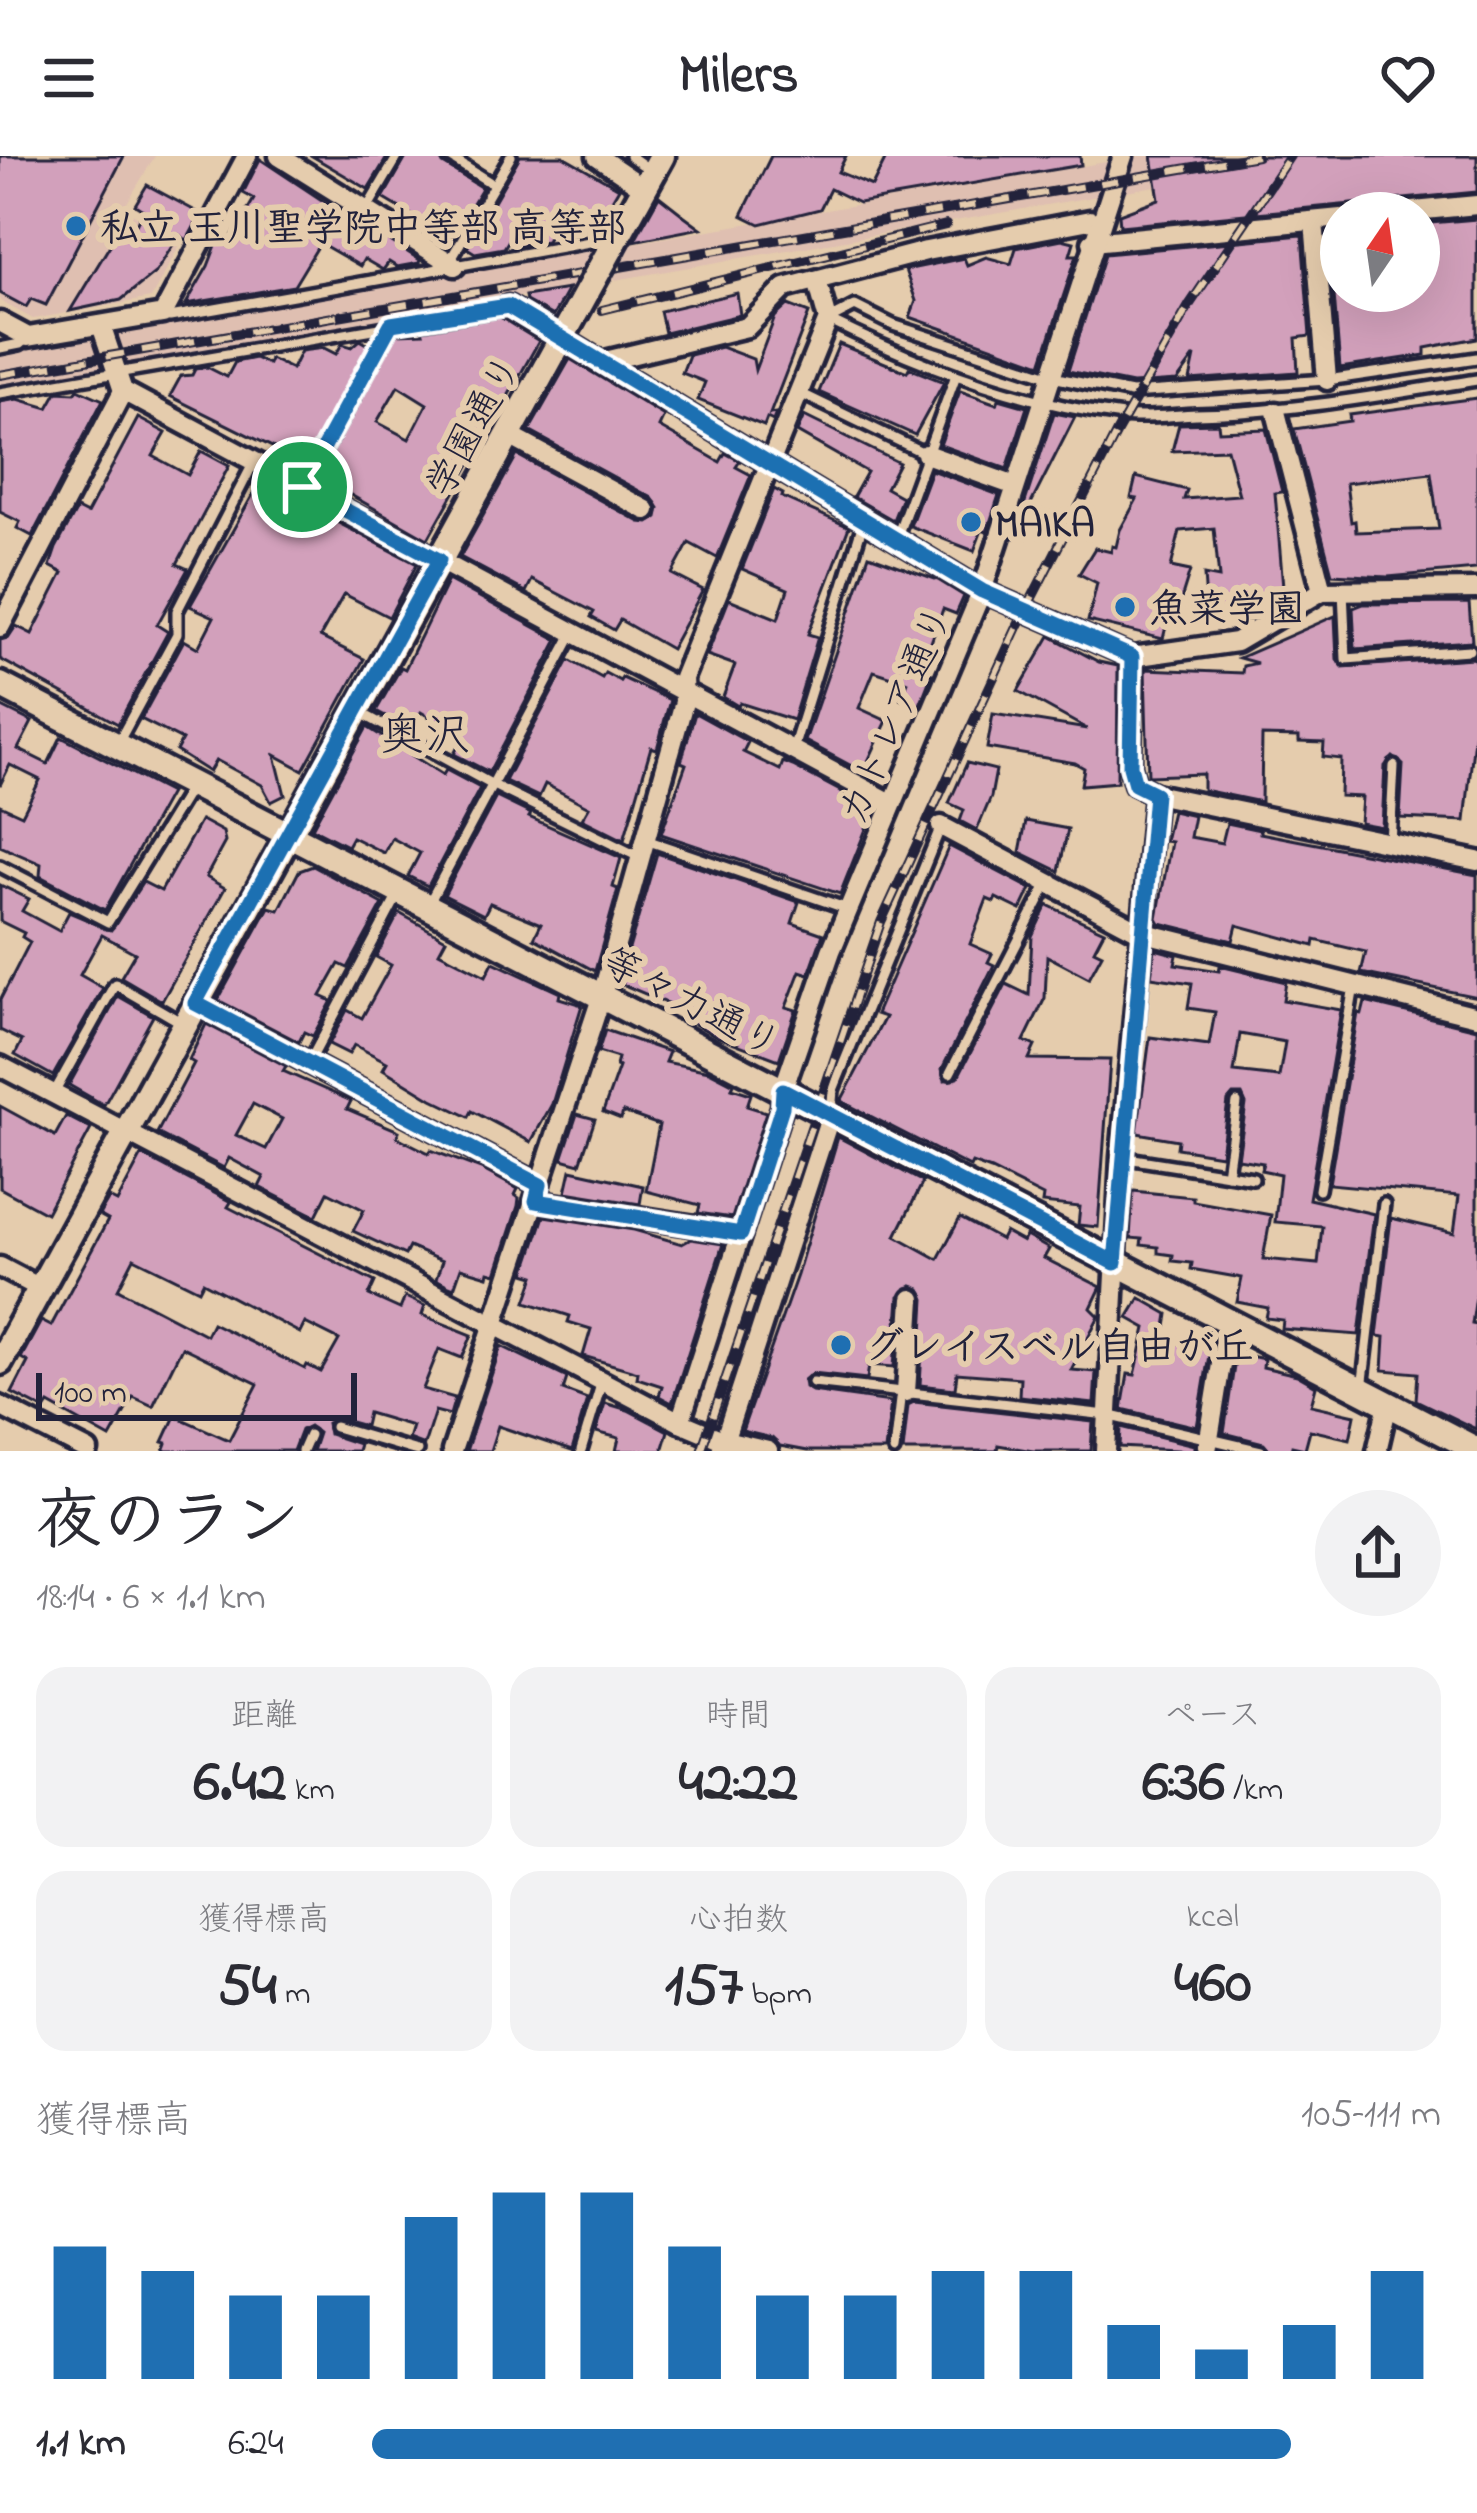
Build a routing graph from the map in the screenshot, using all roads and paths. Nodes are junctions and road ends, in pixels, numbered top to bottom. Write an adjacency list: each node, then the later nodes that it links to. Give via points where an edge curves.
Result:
1 (247, 156): 22 (street)
2 (278, 156): 13 (street)
3 (398, 156): 13 (lane)
4 (448, 156): 10 (lane)
5 (511, 156): 10 (lane)
6 (597, 156): 9 (street)
7 (630, 156): 9 (lane)
8 (1123, 156): 18 (street, カトレア通り)
9 (653, 172): 17 (street, 学園通り)
10 (494, 185): 19 (lane)
11 (1477, 205): 12 (street)
12 (1440, 209)
13 (366, 210): 19 (street)
14 (1090, 220): 20 (street)
15 (1320, 220): 16 (street)
16 (1314, 221): 18 (street); 34 (street)
17 (615, 241): 19 (lane); 28 (street, 学園通り, bridge)
18 (1092, 242): 33 (street, カトレア通り)
19 (452, 264): 22 (lane)
20 (817, 280): 23 (street); 31 (street, via 785,288 747,327)
21 (508, 306): 25 (lane); 28 (street)
22 (163, 314): 26 (street)
23 (828, 320): 32 (lane); 33 (lane, via 855,306); 37 (street)
24 (0, 322): 27 (street)
25 (391, 324): 36 (lane); 46 (lane)
26 (101, 325): 27 (street); 36 (street)
27 (28, 337): 29 (lane)
28 (562, 338): 31 (street); 41 (street, 学園通り)
29 (0, 348)
30 (1477, 358): 34 (lane)
31 (601, 362): 44 (street)
32 (956, 375): 39 (lane); 42 (lane)
33 (1052, 377): 34 (lane, via 1131,393); 39 (street, カトレア通り)
34 (1328, 380)
35 (1477, 380): 40 (lane)
36 (120, 382): 38 (lane); 43 (street); 55 (street)
37 (798, 392): 42 (lane); 44 (street)
38 (0, 393)
39 (1044, 400): 40 (lane, via 1125,416); 45 (street, カトレア通り)
40 (1276, 412): 54 (street)
41 (508, 435): 47 (street); 50 (street, 学園通り)
42 (926, 454): 45 (street); 49 (lane)
43 (254, 461): 46 (street); 62 (lane)
44 (770, 463): 48 (street); 60 (street, via 683,678)
45 (1015, 486): 53 (street, カトレア通り)
46 (302, 487): 50 (street)
47 (646, 509)
48 (864, 520): 49 (street); 63 (lane)
49 (896, 539): 53 (street)
50 (439, 560): 56 (street); 61 (street, 学園通り)
51 (1477, 589): 52 (street)
52 (1343, 590): 54 (street); 57 (lane, via 1346,658)
53 (982, 591): 58 (street); 68 (street, カトレア通り)
54 (1322, 591): 58 (street, via 1236,642)
55 (0, 627)
56 (574, 632): 60 (street); 65 (lane)
57 (1469, 650)
58 (1132, 657): 67 (street, via 1130,766 1135,784)
59 (0, 685): 62 (street, 等々力通り)
60 (685, 691): 63 (street); 72 (street)
61 (356, 711): 65 (lane); 70 (street, 学園通り)
62 (117, 746): 66 (street, 等々力通り)
63 (794, 749): 68 (street)
64 (1394, 766): 71 (lane)
65 (491, 784): 72 (lane); 77 (lane)
66 (193, 785): 70 (street, 等々力通り); 74 (lane, via 108,922)
67 (1155, 794): 71 (street); 79 (street)
68 (891, 803): 78 (street, カトレア通り)
69 (941, 826): 75 (street); 90 (lane, via 833,1090)
70 (288, 834): 76 (street, 等々力通り); 82 (street, 学園通り)
71 (1390, 843): 73 (street)
72 (643, 849): 78 (lane); 81 (street)
73 (1477, 861)
74 (0, 866)
75 (1047, 885): 79 (street); 86 (lane)
76 (400, 891): 77 (street, 等々力通り); 84 (lane)
77 (428, 905): 81 (street, 等々力通り)
78 (848, 909): 87 (street, カトレア通り)
79 (1141, 932): 80 (street); 92 (street)
80 (1354, 986): 83 (street); 95 (lane)
81 (602, 995): 87 (street, 等々力通り); 96 (street)
82 (189, 1013): 84 (street); 88 (lane, via 115,984); 91 (street, 学園通り)
83 (1477, 1016)
84 (309, 1063): 96 (street)
85 (0, 1066): 88 (street)
86 (950, 1073)
87 (783, 1090): 90 (street, 等々力通り); 98 (street, カトレア通り)
88 (53, 1094): 91 (street)
89 (1237, 1103): 93 (lane)
90 (831, 1114): 99 (street, 等々力通り); 117 (street)
91 (127, 1132): 101 (street, 学園通り); 104 (street)
92 (1121, 1156): 93 (lane); 99 (street)
93 (1227, 1174): 94 (lane)
94 (1253, 1178)
95 (1318, 1190)
96 (538, 1193): 98 (street); 104 (street)
97 (1384, 1204): 108 (lane)
98 (741, 1234): 113 (street, カトレア通り)
99 (1115, 1263): 103 (street, 等々力通り); 112 (street)
100 (0, 1267): 101 (street)
101 (40, 1288): 105 (street, 学園通り)
102 (912, 1299): 109 (street)
103 (1228, 1322): 108 (street, 等々力通り); 116 (street)
104 (494, 1323): 106 (street); 122 (street)
105 (0, 1362)
106 (602, 1381): 113 (street); 123 (lane)
107 (813, 1382): 109 (lane)
108 (1362, 1391): 110 (street, 等々力通り)
109 (903, 1392): 112 (lane); 125 (lane)
110 (1388, 1404): 119 (street, 等々力通り); 128 (street)
111 (0, 1406): 118 (street)
112 (1107, 1415): 116 (lane); 126 (street)
113 (680, 1422): 117 (street)
114 (335, 1427): 121 (lane)
115 (309, 1436): 120 (lane)
116 (1208, 1445): 127 (lane)
117 (723, 1446): 124 (street)
118 (77, 1449)
119 (1477, 1450)
120 (302, 1451)
121 (416, 1451)
122 (452, 1451)
123 (581, 1451)
124 (768, 1451)
125 (894, 1451)
126 (1106, 1451)
127 (1261, 1451)
128 (1377, 1451)

